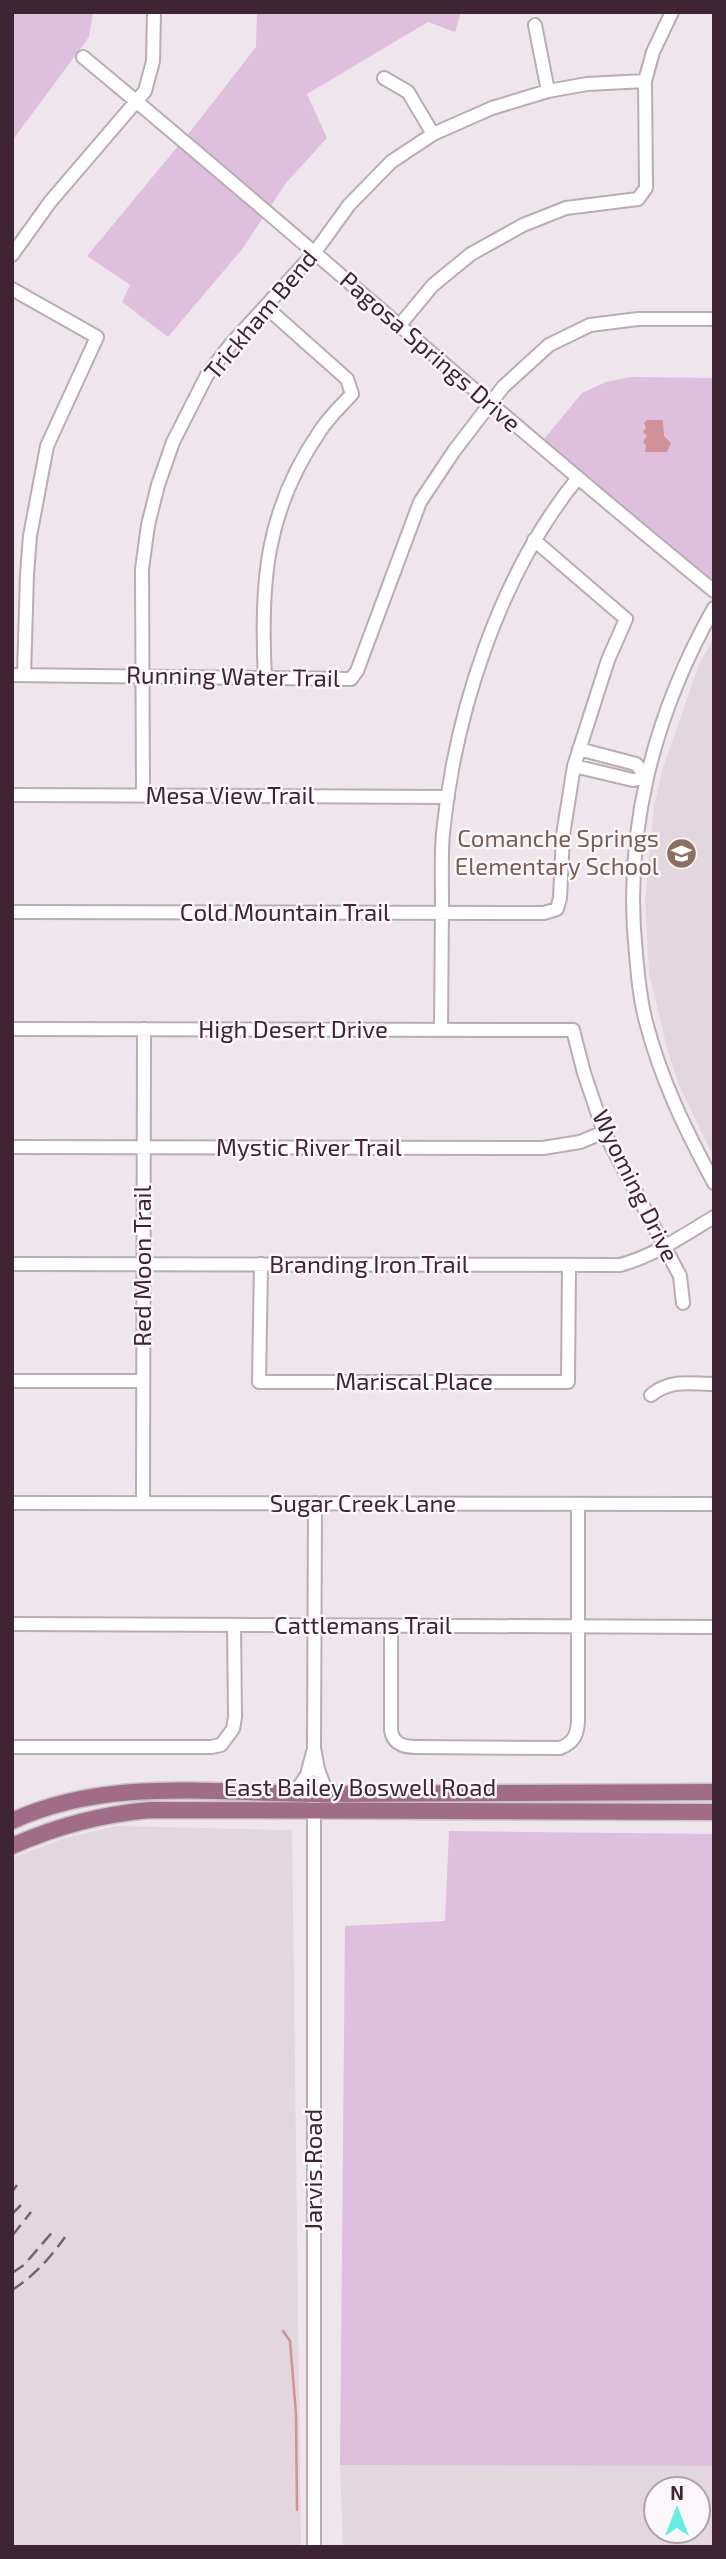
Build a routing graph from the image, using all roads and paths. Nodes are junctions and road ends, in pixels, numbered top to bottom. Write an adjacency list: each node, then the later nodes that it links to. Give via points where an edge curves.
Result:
1 (154, 12): 8 (street, via 152,69)
2 (672, 12): 6 (street)
3 (535, 25): 7 (street)
4 (83, 57): 8 (street, Pagosa Springs Drive)
5 (384, 78): 9 (street, via 408,92)
6 (645, 81): 7 (street, Trickham Bend); 15 (street, via 646,188 638,199 566,208 523,225 461,262 433,285)
7 (548, 91): 9 (street, Trickham Bend, via 492,108)
8 (137, 102): 10 (street, Pagosa Springs Drive); 11 (street)
9 (433, 134): 10 (street, Trickham Bend, via 391,162 349,205)
10 (315, 253): 13 (street, Trickham Bend); 15 (street, Pagosa Springs Drive)
11 (12, 255)
12 (12, 289): 21 (street, via 97,337 47,446 30,536)
13 (266, 307): 22 (street, Trickham Bend, via 207,375 173,442 158,485 142,569); 23 (street, via 347,379 352,394 301,461 276,520 266,563 262,620)
14 (714, 319): 16 (street, Running Water Trail, via 638,319 590,325 549,345)
15 (399, 326): 16 (street, Pagosa Springs Drive)
16 (489, 404): 17 (street, Pagosa Springs Drive); 23 (street, Running Water Trail, via 420,502 351,679)
17 (577, 479): 18 (street); 19 (street, Pagosa Springs Drive)
18 (534, 540): 24 (street, via 626,620); 29 (street, via 503,605 476,680)
19 (714, 592)
20 (714, 608): 26 (street, via 679,676)
21 (18, 675): 22 (street, Running Water Trail)
22 (142, 676): 23 (street, Running Water Trail); 28 (street, Trickham Bend)
23 (265, 678)
24 (579, 749): 25 (street); 26 (street, via 636,764)
25 (574, 766): 26 (street, via 633,780); 31 (street, Cold Mountain Trail, via 557,909 544,914)
26 (647, 777): 39 (street, via 637,823 632,885 641,1001 672,1100)
27 (12, 795): 28 (street, Mesa View Trail)
28 (143, 795): 29 (street, Mesa View Trail)
29 (448, 797): 31 (street)
30 (12, 912): 31 (street, Cold Mountain Trail)
31 (442, 913): 34 (street)
32 (12, 1029): 33 (street, High Desert Drive)
33 (144, 1029): 34 (street, High Desert Drive); 38 (street, Red Moon Trail)
34 (441, 1030): 35 (street, High Desert Drive)
35 (573, 1030): 36 (street, Wyoming Drive)
36 (604, 1132): 38 (street, Mystic River Trail, via 580,1142 543,1148); 41 (street, Wyoming Drive)
37 (12, 1147): 38 (street, Mystic River Trail)
38 (144, 1147): 43 (street, Red Moon Trail)
39 (714, 1183)
40 (714, 1217): 41 (street, Branding Iron Trail)
41 (664, 1246): 45 (street, Branding Iron Trail, via 620,1265); 46 (street, Wyoming Drive, via 680,1276)
42 (12, 1264): 43 (street, Branding Iron Trail)
43 (143, 1264): 44 (street, Branding Iron Trail); 48 (street, Red Moon Trail)
44 (261, 1264): 45 (street, Branding Iron Trail); 45 (street, Mariscal Place, via 259,1382 568,1382)
45 (569, 1266)
46 (683, 1303)
47 (12, 1381): 48 (street)
48 (142, 1381): 52 (street, Red Moon Trail)
49 (714, 1384): 50 (street, via 671,1384)
50 (651, 1395)
51 (12, 1503): 52 (street, Sugar Creek Lane)
52 (143, 1503): 53 (street, Sugar Creek Lane)
53 (315, 1503): 55 (street, Sugar Creek Lane); 58 (street)
54 (714, 1504): 55 (street, Sugar Creek Lane)
55 (578, 1505): 60 (street)
56 (12, 1624): 57 (street, Cattlemans Trail)
57 (234, 1625): 58 (street, Cattlemans Trail); 62 (street, via 235,1717 233,1729 221,1745)
58 (315, 1626): 59 (street, Cattlemans Trail); 63 (street)
59 (391, 1626): 60 (street, Cattlemans Trail); 60 (street, via 391,1730 397,1743 405,1747 560,1748 574,1740 578,1722)
60 (578, 1627): 61 (street, Cattlemans Trail)
61 (714, 1627)
62 (12, 1747)
63 (314, 1748): 65 (street, via 307,1775); 66 (street, Jarvis Road)
64 (714, 1792): 66 (main road, East Bailey Boswell Road)
65 (294, 1794): 66 (main road, East Bailey Boswell Road); 68 (main road, East Bailey Boswell Road, via 121,1792 57,1804)
66 (319, 1799): 67 (main road, East Bailey Boswell Road); 69 (main road, East Bailey Boswell Road, via 130,1812 68,1824); 70 (street, Jarvis Road)
67 (714, 1812)
68 (12, 1821)
69 (12, 1846)
70 (314, 2547)

